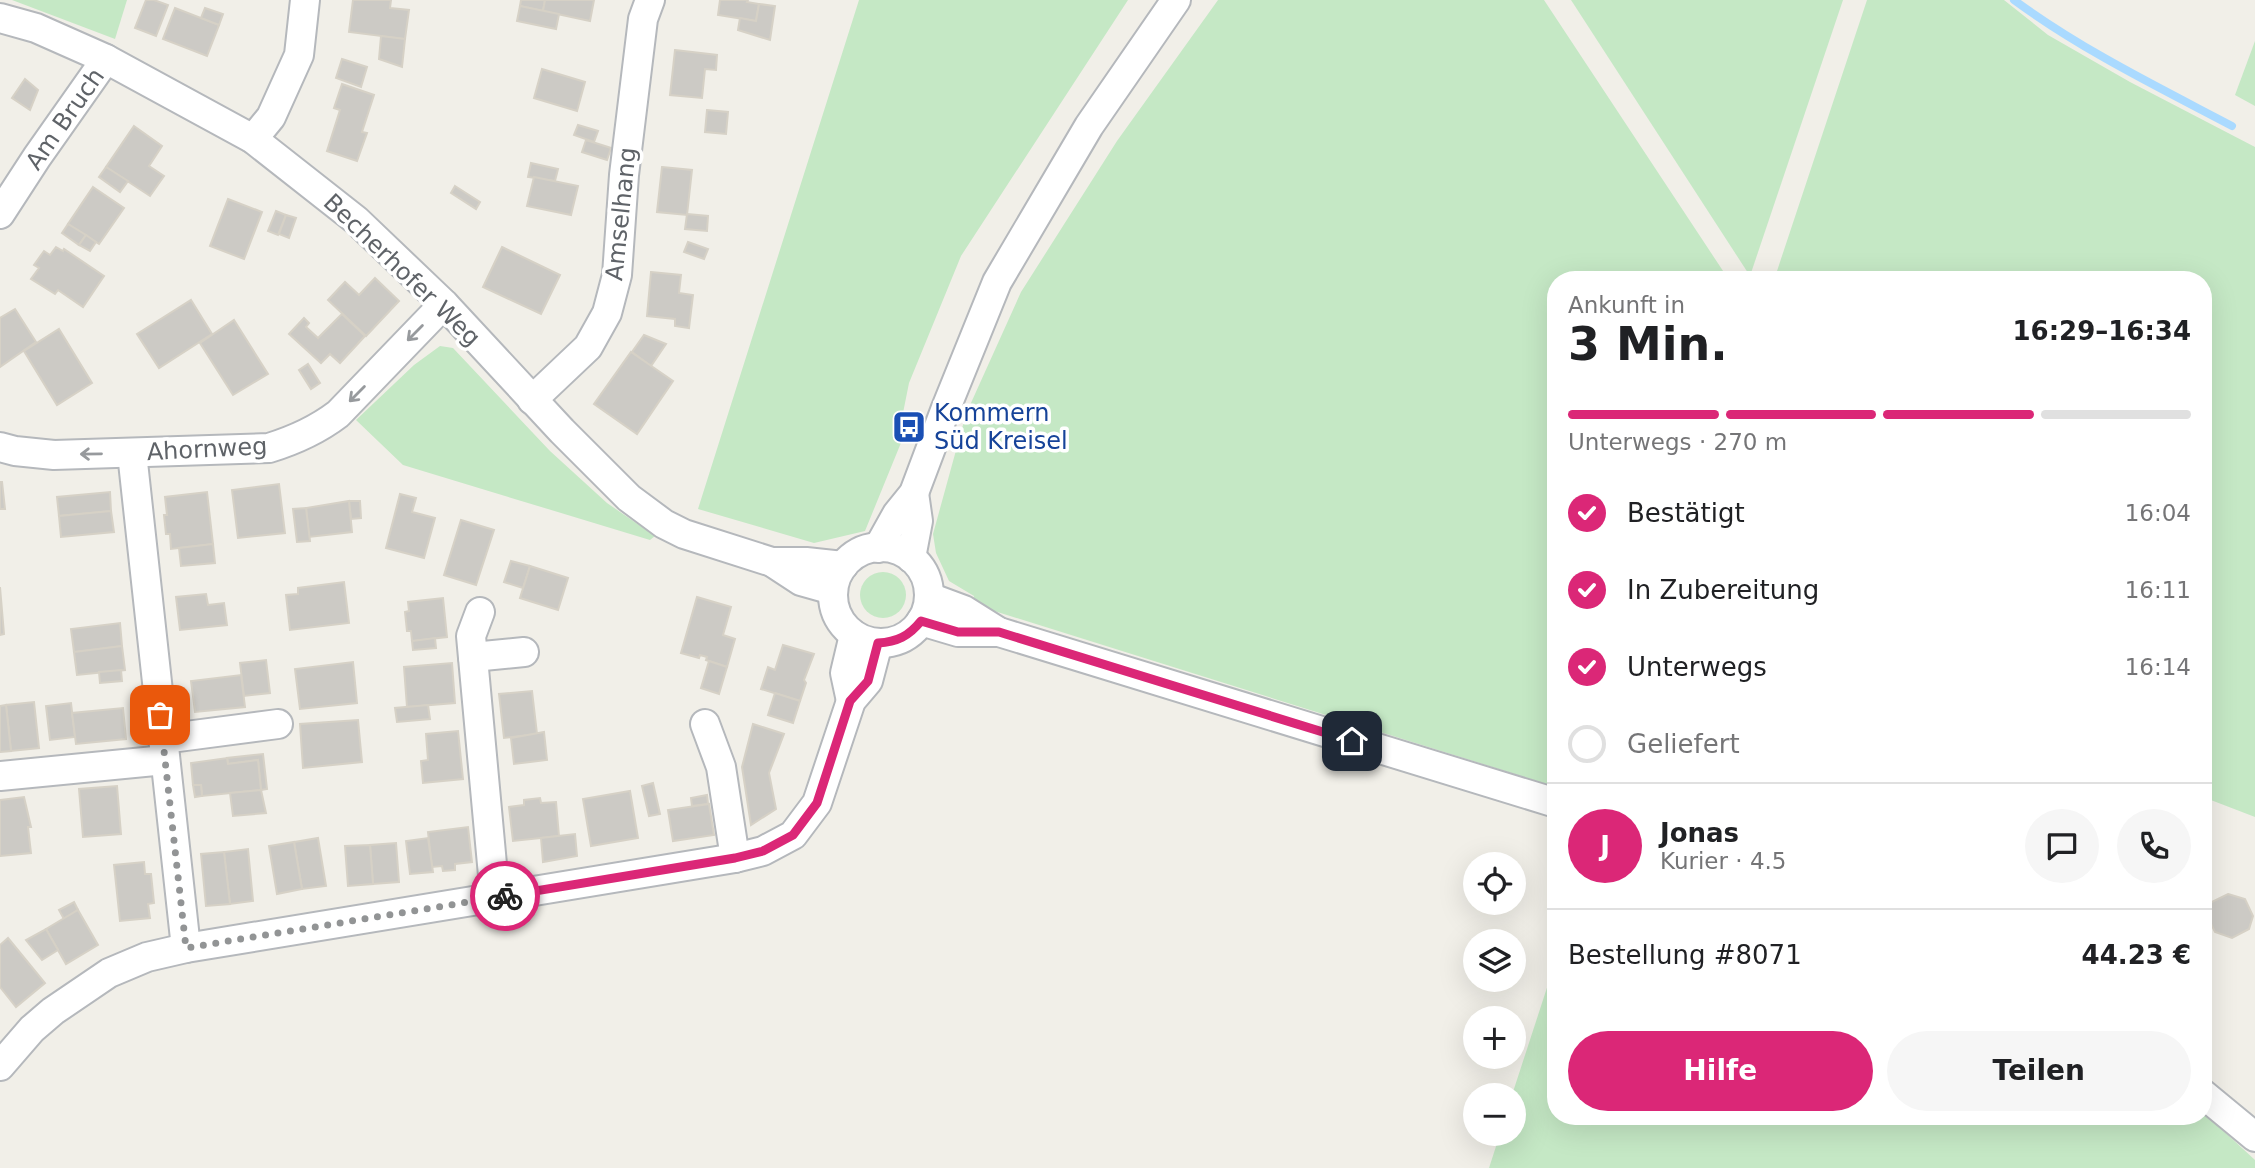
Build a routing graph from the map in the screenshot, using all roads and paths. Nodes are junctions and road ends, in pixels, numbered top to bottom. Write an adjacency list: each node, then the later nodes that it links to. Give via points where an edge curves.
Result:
1 (305, 0): 6 (street, via 299,55 271,117)
2 (650, 0): 9 (street, Amselhang, via 643,19 624,175 617,275 607,313 588,347)
3 (1176, 0): 12 (street, via 1089,125 998,282)
4 (0, 18): 5 (street, Becherhofer Weg, via 36,28)
5 (107, 59): 6 (street, Becherhofer Weg); 7 (street, Am Bruch)
6 (253, 139): 8 (street, Becherhofer Weg, via 356,220)
7 (0, 214)
8 (444, 304): 9 (street, Becherhofer Weg); 11 (street, Ahornweg, one-way to 11, via 338,414 293,441 270,448)
9 (532, 400): 15 (street, Becherhofer Weg, via 629,498 664,524 772,562 806,562)
10 (0, 447): 11 (street, Ahornweg, one-way to 10, via 54,455)
11 (132, 453): 23 (street)
12 (914, 493): 13 (street); 14 (street, via 918,521)
13 (878, 548): 14 (street); 15 (street, via 853,557)
14 (911, 558): 16 (street, via 927,583)
15 (838, 578): 18 (street, via 837,615 844,626)
16 (925, 609): 18 (street, via 903,638 891,642); 25 (street, via 958,632 999,632)
17 (480, 612): 20 (street, via 471,636)
18 (866, 639): 26 (street, via 845,673 850,701 817,803 793,835 763,851)
19 (524, 652): 20 (street)
20 (473, 657): 27 (street)
21 (278, 723): 23 (street)
22 (705, 724): 26 (street, via 721,767)
23 (164, 749): 24 (street); 28 (street)
24 (0, 776)
25 (1547, 800)
26 (735, 858): 27 (street)
27 (495, 897): 28 (street)
28 (186, 948): 29 (street, via 109,973 53,1011)
29 (0, 1066)
30 (2212, 1101): 31 (street)
31 (2255, 1137)

